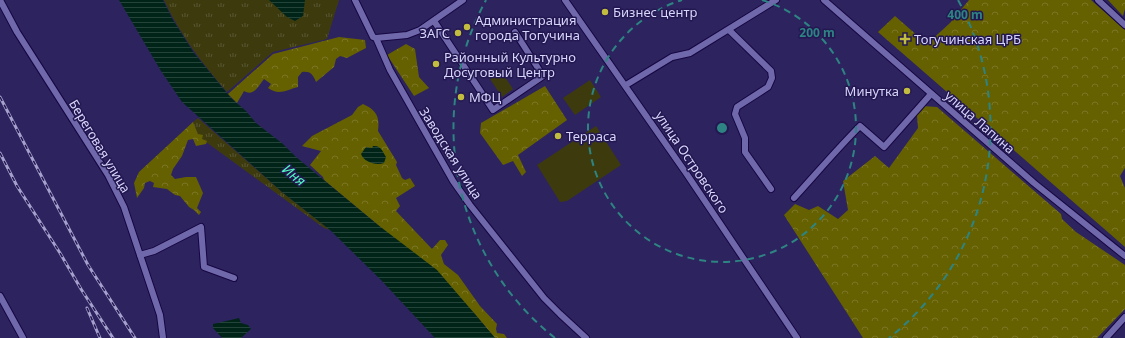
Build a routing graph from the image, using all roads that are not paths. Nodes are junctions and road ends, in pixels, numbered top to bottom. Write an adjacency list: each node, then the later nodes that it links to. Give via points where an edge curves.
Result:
1 (0, 0): 17 (street, Береговая улица, via 17,32 108,175 124,207)
2 (355, 0): 12 (street, Заводская улица)
3 (464, 0): 8 (street)
4 (565, 0): 13 (street, улица Островского)
5 (776, 0): 10 (street)
6 (824, 0): 14 (street, улица Лапина)
7 (1098, 0): 9 (street)
8 (434, 20): 11 (street, via 493,110 544,76); 12 (street, via 407,35)
9 (1125, 25)
10 (729, 30): 13 (street, via 690,53 660,63); 15 (street, via 771,71 772,78 768,87 737,107 735,114 745,138 745,152)
11 (515, 32)
12 (376, 38): 24 (street, Заводская улица, via 393,77 470,206 544,298)
13 (626, 85): 25 (street, улица Островского)
14 (931, 94): 16 (street, via 884,147 860,126); 18 (street, улица Лапина, via 1034,183)
15 (771, 189)
16 (794, 198)
17 (140, 255): 19 (street, via 154,251 201,228 204,267); 23 (street, Береговая улица, via 160,315)
18 (1125, 256)
19 (234, 278)
20 (0, 296): 22 (street)
21 (1125, 317): 26 (street)
22 (23, 338)
23 (164, 338)
24 (586, 338)
25 (797, 338)
26 (1106, 338)

